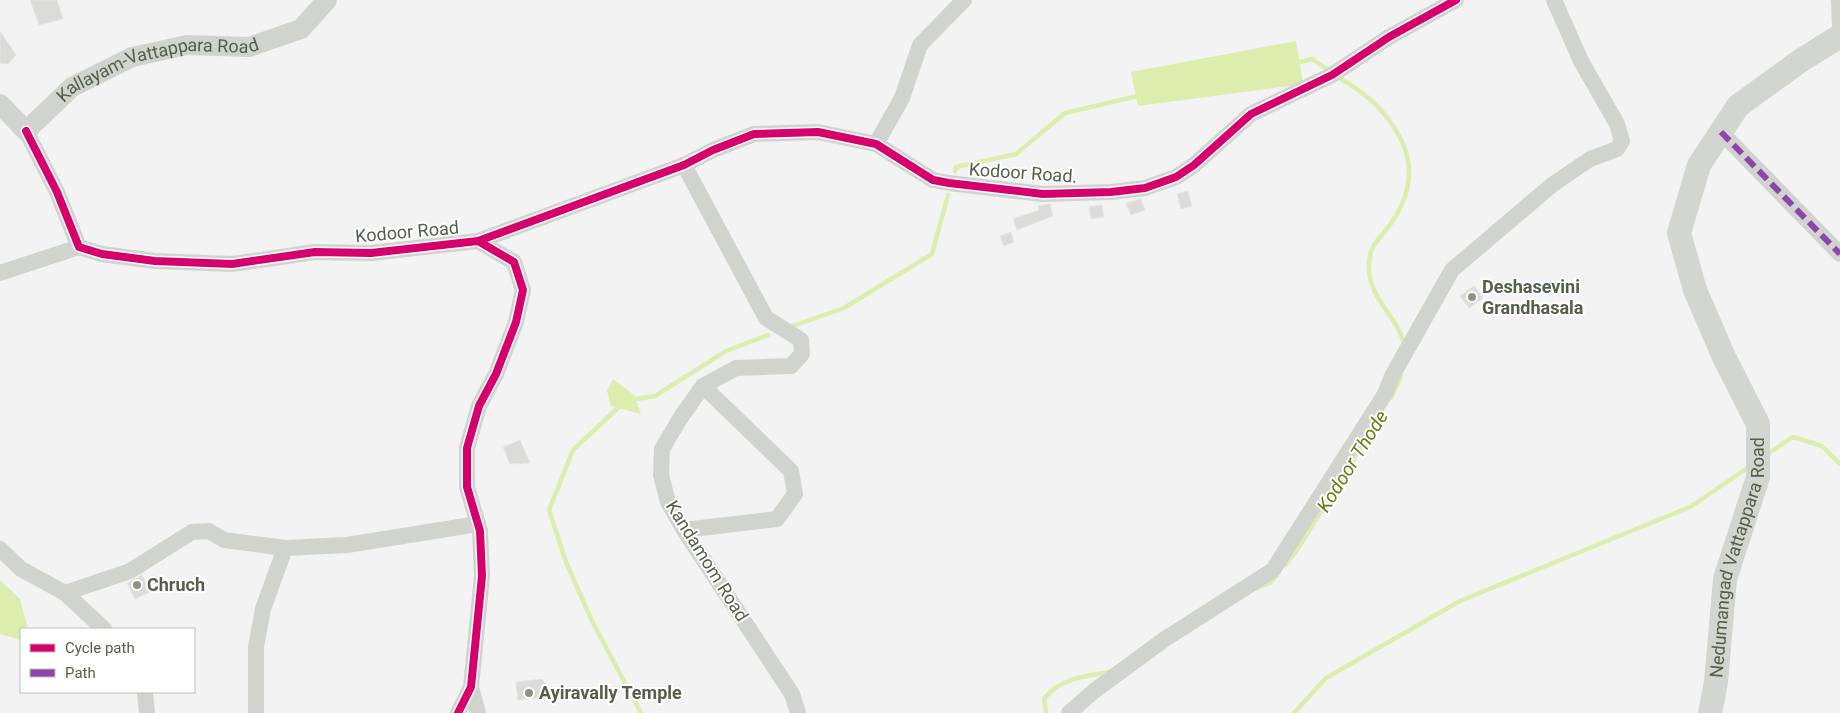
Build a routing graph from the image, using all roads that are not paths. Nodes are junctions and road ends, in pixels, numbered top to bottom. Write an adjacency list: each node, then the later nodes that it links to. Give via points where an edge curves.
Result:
1 (327, 0): 9 (street, Kallayam-Vattappara Road, via 301,29 249,47 187,46 132,57 72,87)
2 (964, 0): 11 (street, via 920,45 902,98)
3 (1456, 0): 11 (street, Kodoor Road., via 1390,37 1334,74 1251,114 1200,161 1176,177 1145,188 1043,194 933,180)
4 (1554, 0): 31 (street, via 1581,61 1617,124 1622,141 1617,149 1590,159 1552,185 1452,270 1385,394 1273,570 1165,640)
5 (1839, 0): 6 (street)
6 (1840, 26)
7 (1840, 36): 10 (main road, Nedumangad Vattappara Road, via 1800,60 1738,106)
8 (0, 104): 9 (street)
9 (26, 131): 14 (street)
10 (1720, 132): 15 (street); 32 (main road, Nedumangad Vattappara Road, via 1699,165 1679,233 1695,290 1758,424 1758,477 1725,579 1716,682)
11 (876, 144): 12 (street, Kodoor Road., via 818,132 754,134)
12 (684, 164): 13 (street, Kodoor Road.); 17 (street, Kandamom Road, via 766,318 801,340 802,354 791,366 736,368)
13 (478, 240): 14 (street, Kodoor Road, via 371,254 315,252 232,264 155,261 102,254); 18 (street, Kodoor Road, via 514,262 523,290 516,322 496,374 479,406 467,448 467,487)
14 (80, 247): 16 (street)
15 (1840, 254)
16 (0, 273)
17 (703, 386): 19 (street, Kandamom Road, via 662,449 661,475 668,502); 19 (street, via 791,471 795,494 777,519)
18 (478, 524): 20 (street, via 347,546); 24 (street, Kodoor Road, via 482,576)
19 (684, 530): 30 (street, Kandamom Road, via 792,694)
20 (285, 548): 22 (street, via 224,540 209,531 192,532 130,571); 27 (street, via 263,609 256,647)
21 (0, 549): 22 (street, via 21,569)
22 (65, 593): 23 (street)
23 (103, 628)
24 (471, 687): 28 (street, Kodoor Road); 29 (street)
25 (145, 693): 26 (street)
26 (147, 713)
27 (256, 713)
28 (458, 713)
29 (478, 713)
30 (798, 713)
31 (1069, 713)
32 (1710, 713)

